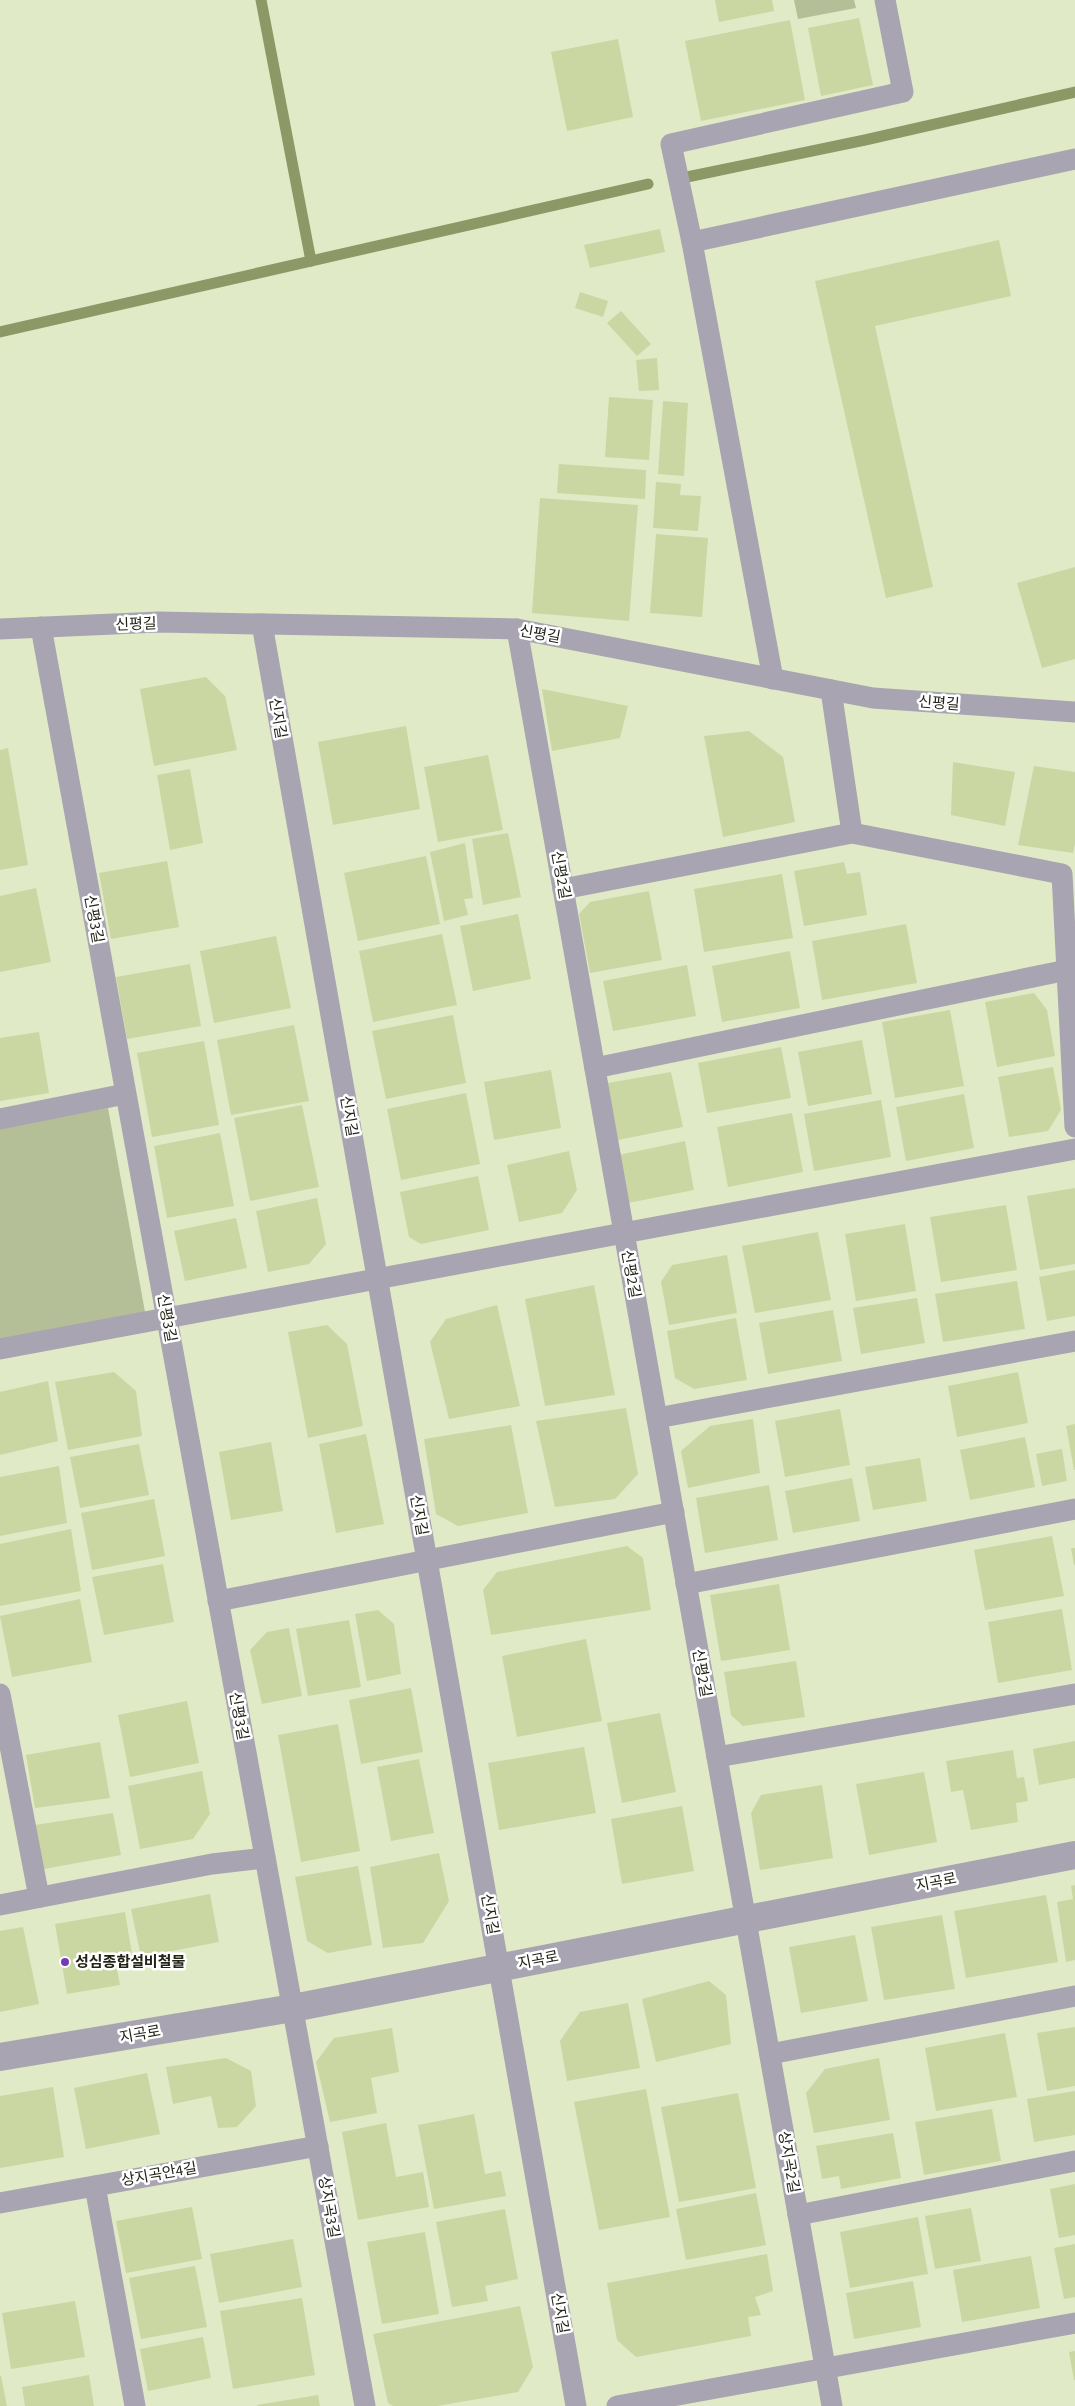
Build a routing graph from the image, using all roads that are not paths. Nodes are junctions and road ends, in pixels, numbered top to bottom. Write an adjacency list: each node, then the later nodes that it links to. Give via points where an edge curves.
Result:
1 (885, 0): 3 (lane, via 903,92 671,144)
2 (1075, 159): 3 (lane)
3 (692, 242): 8 (lane)
4 (262, 624): 5 (lane, 신평길, via 159,622); 7 (lane, 신평길); 20 (lane, 신지길)
5 (41, 627): 6 (lane, 신평길); 15 (lane, 신평3길)
6 (0, 629)
7 (517, 629): 8 (lane, 신평길); 12 (lane, 신평2길)
8 (773, 679): 9 (lane, 신평길)
9 (831, 690): 10 (lane, 신평길, via 873,698); 11 (lane)
10 (1075, 712)
11 (852, 833): 12 (lane); 13 (lane, via 1062,874)
12 (563, 890): 14 (lane, 신평2길)
13 (1067, 970): 14 (lane); 17 (lane)
14 (595, 1068): 19 (lane, 신평2길)
15 (125, 1094): 16 (lane); 21 (lane, 신평3길)
16 (0, 1119)
17 (1075, 1127)
18 (1075, 1149): 19 (lane)
19 (624, 1232): 20 (lane); 24 (lane, 신평2길)
20 (377, 1278): 21 (lane); 27 (lane, 신지길)
21 (167, 1318): 23 (lane); 29 (lane, 신평3길)
22 (1075, 1341): 24 (lane)
23 (0, 1349)
24 (657, 1418): 26 (lane, 신평2길)
25 (1075, 1509): 28 (lane)
26 (674, 1512): 27 (lane); 28 (lane, 신평2길)
27 (427, 1560): 29 (lane); 38 (lane, 신지길)
28 (686, 1584): 32 (lane, 신평2길)
29 (218, 1601): 34 (lane, 신평3길)
30 (0, 1694): 35 (lane)
31 (1075, 1694): 32 (lane)
32 (717, 1757): 37 (lane, 신평2길)
33 (1075, 1855): 37 (street, 지곡로)
34 (265, 1858): 35 (lane, via 212,1864); 40 (lane, 신평3길)
35 (39, 1897): 36 (lane)
36 (0, 1905)
37 (744, 1919): 38 (street, 지곡로); 41 (lane, 상지곡2길)
38 (499, 1968): 40 (street, 지곡로); 52 (lane, 신지길)
39 (1075, 1996): 41 (lane)
40 (293, 2008): 42 (street, 지곡로); 43 (lane, 상지곡3길)
41 (770, 2054): 47 (lane, 상지곡2길)
42 (0, 2057)
43 (318, 2146): 45 (lane, 상지곡안4길); 51 (lane, 상지곡3길)
44 (1075, 2162): 47 (lane)
45 (95, 2186): 46 (lane, 상지곡안4길); 50 (lane)
46 (0, 2203)
47 (798, 2215): 49 (lane, 상지곡2길)
48 (1075, 2323): 49 (lane)
49 (825, 2368): 53 (lane); 54 (lane, 상지곡2길)
50 (135, 2406)
51 (365, 2406)
52 (576, 2406)
53 (617, 2406)
54 (832, 2406)

